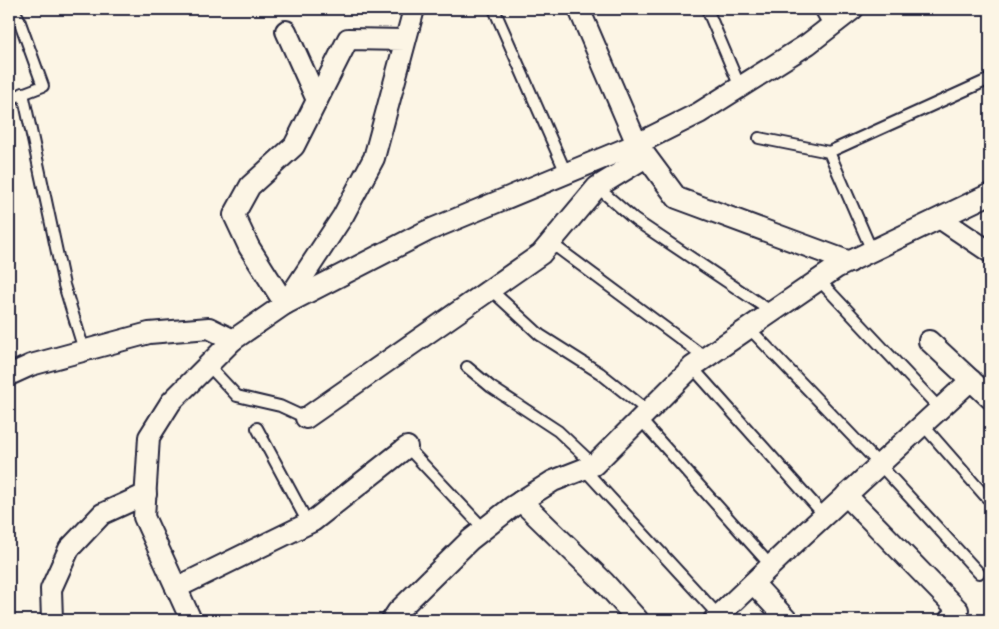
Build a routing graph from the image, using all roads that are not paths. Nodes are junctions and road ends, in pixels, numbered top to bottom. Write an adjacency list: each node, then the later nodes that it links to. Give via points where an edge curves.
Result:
1 (14, 9): 13 (lane, via 43,86)
2 (414, 9): 10 (street)
3 (494, 9): 19 (lane)
4 (579, 9): 17 (street)
5 (707, 9): 12 (lane)
6 (820, 9): 8 (lane)
7 (853, 9): 8 (street)
8 (830, 27): 12 (street)
9 (286, 31): 15 (street)
10 (405, 40): 15 (street, via 348,39); 29 (street, via 374,158 343,216)
11 (990, 79): 18 (lane)
12 (740, 87): 17 (street)
13 (24, 93): 14 (lane); 34 (lane, via 64,284)
14 (9, 99)
15 (318, 100): 29 (street, via 294,146 250,186 234,215 249,247)
16 (759, 138): 18 (lane)
17 (642, 150): 19 (street); 20 (street); 26 (street, via 677,198)
18 (829, 152): 24 (lane)
19 (566, 173): 29 (street, via 428,231)
20 (597, 187): 23 (street); 30 (lane, via 635,220)
21 (990, 194): 22 (street)
22 (941, 219): 24 (street); 25 (street)
23 (551, 243): 28 (street, via 541,254); 35 (lane)
24 (872, 251): 26 (street)
25 (990, 252)
26 (850, 262): 27 (street)
27 (819, 280): 30 (street); 41 (lane)
28 (490, 289): 42 (lane, via 540,334 600,373); 43 (street)
29 (285, 304): 32 (street)
30 (772, 312): 31 (street)
31 (749, 328): 35 (street); 47 (lane)
32 (233, 340): 34 (street, via 208,328 149,333); 36 (street)
33 (929, 341): 39 (street)
34 (84, 350): 38 (street)
35 (699, 362): 42 (street); 53 (lane)
36 (208, 365): 43 (lane, via 237,396 280,406); 49 (street, via 171,402 149,437)
37 (467, 367): 48 (lane, via 491,387 558,430)
38 (9, 374)
39 (971, 380): 40 (street); 41 (street)
40 (990, 398)
41 (940, 409): 44 (street)
42 (644, 415): 48 (street); 56 (lane)
43 (306, 418)
44 (923, 425): 47 (street); 51 (lane)
45 (257, 428): 54 (lane)
46 (407, 448): 54 (street); 55 (lane)
47 (880, 464): 50 (street); 57 (lane)
48 (589, 467): 52 (street, via 553,481); 60 (lane)
49 (146, 494): 59 (street, via 144,517); 61 (street, via 102,514 69,549 51,589)
50 (846, 495): 53 (street); 66 (street, via 958,610)
51 (986, 498)
52 (521, 502): 55 (street); 64 (street, via 604,582)
53 (824, 516): 56 (street)
54 (308, 523): 59 (street)
55 (484, 529): 63 (street)
56 (771, 566): 58 (street)
57 (979, 573)
58 (753, 583): 60 (street); 65 (street)
59 (176, 588): 62 (street)
60 (716, 618)
61 (52, 620)
62 (191, 620)
63 (392, 620)
64 (638, 620)
65 (787, 620)
66 (949, 620)

